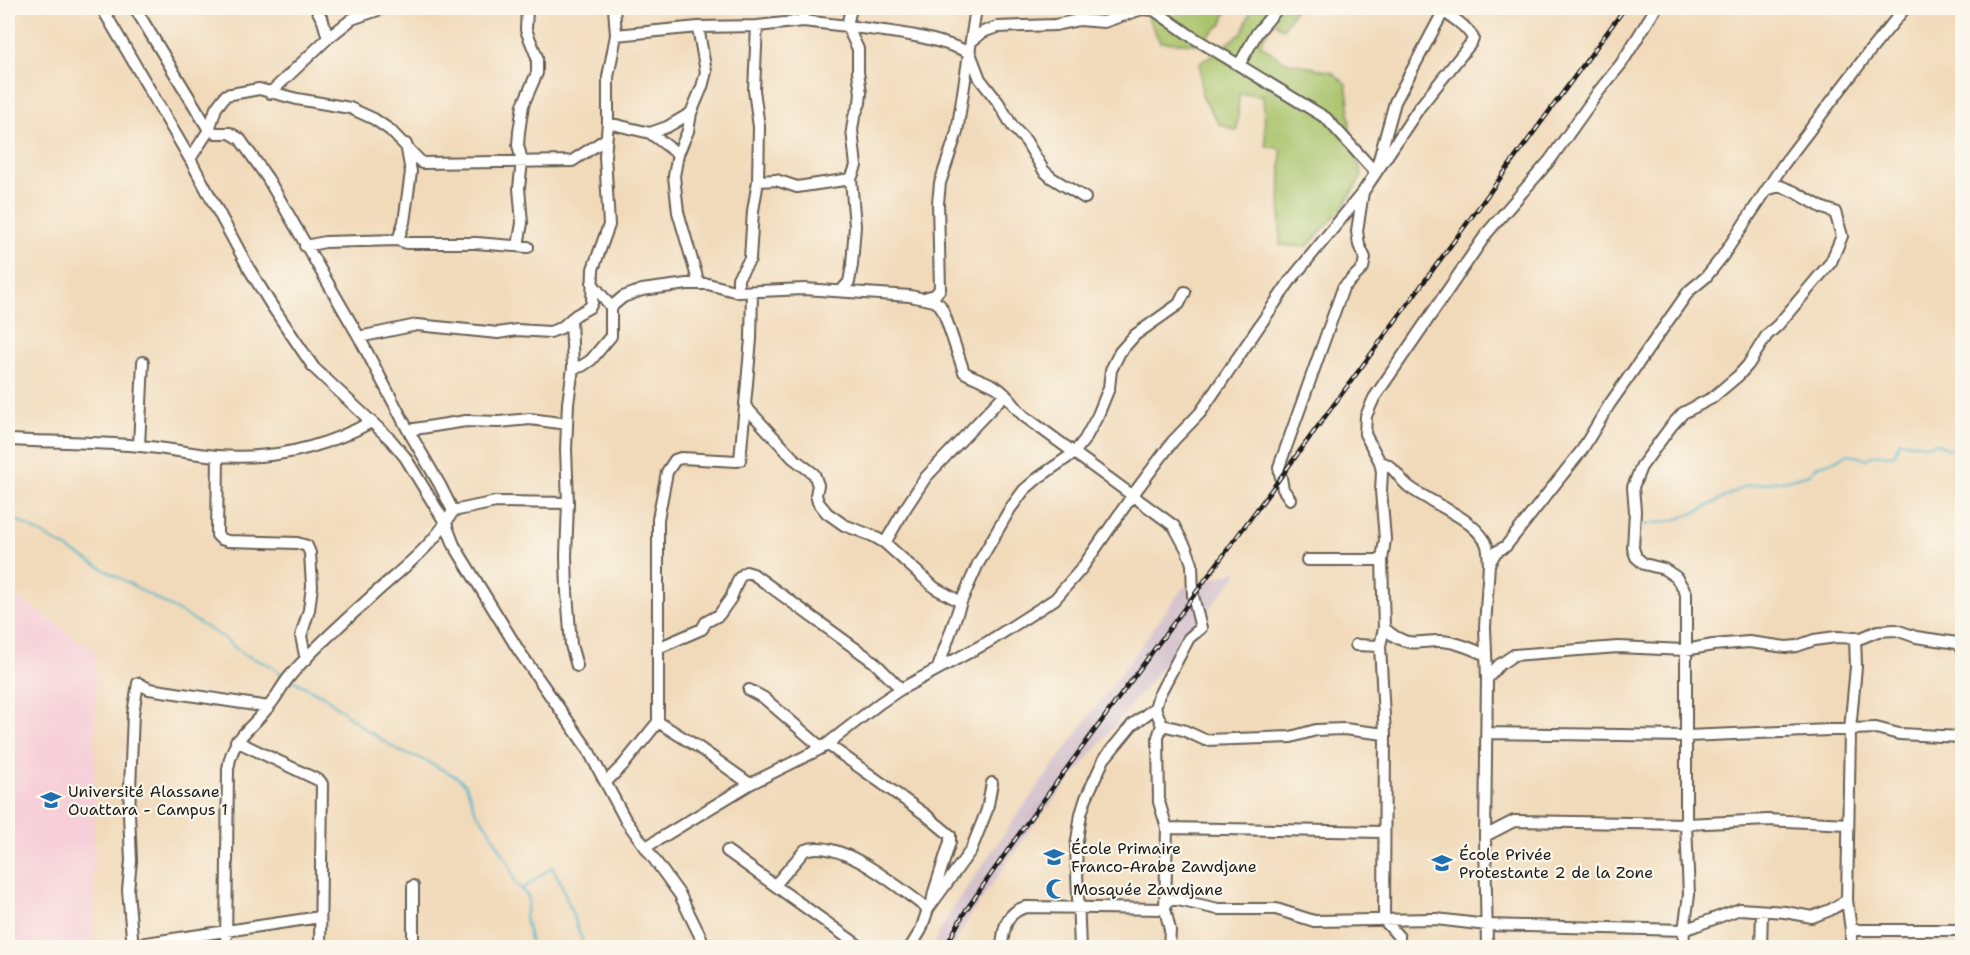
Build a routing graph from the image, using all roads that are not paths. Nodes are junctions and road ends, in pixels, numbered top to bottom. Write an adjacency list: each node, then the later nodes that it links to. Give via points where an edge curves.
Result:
1 (102, 8): 34 (street)
2 (135, 8): 29 (street)
3 (316, 8): 22 (street)
4 (353, 8): 16 (street)
5 (384, 8): 16 (street)
6 (527, 8): 35 (street, via 526,30 537,57 537,73 523,105 518,145)
7 (614, 8): 21 (street)
8 (802, 8): 17 (street)
9 (851, 8): 19 (street)
10 (976, 8): 23 (street)
11 (1154, 8): 23 (street, via 1104,22 1079,20 997,27); 25 (street)
12 (1278, 8): 25 (street, via 1257,33)
13 (1656, 8): 67 (street, via 1621,64 1550,160 1486,233 1374,398 1366,416 1365,434)
14 (1905, 8): 39 (street, via 1783,165)
15 (1440, 10): 36 (street, via 1395,102); 36 (street, via 1470,32 1472,43 1419,108)
16 (352, 19): 22 (street)
17 (803, 21): 18 (street); 19 (street)
18 (757, 26): 20 (street); 38 (street, via 754,90 759,126)
19 (847, 26): 24 (street, via 919,36); 37 (street, via 858,50 861,93 852,130 856,166)
20 (698, 27): 21 (street); 27 (street, via 706,72)
21 (616, 34): 28 (street, via 608,77)
22 (328, 38): 26 (street)
23 (973, 40): 24 (street)
24 (970, 53): 41 (street, via 980,79 1044,171); 46 (street, via 957,132 940,183)
25 (1239, 65): 36 (street, via 1326,118)
26 (270, 93): 29 (street, via 259,89 226,95 216,108); 32 (street, via 350,108 374,119)
27 (691, 113): 30 (street); 33 (street)
28 (608, 123): 30 (street); 31 (street)
29 (209, 130): 34 (street); 43 (street, via 230,133 240,140 268,179)
30 (650, 133): 33 (street)
31 (606, 139): 35 (street, via 572,161); 44 (street, via 609,225)
32 (406, 144): 35 (street, via 422,163); 42 (street, via 411,172)
33 (678, 154): 45 (street, via 674,191)
34 (190, 159): 60 (street, via 248,267 298,345 314,368)
35 (522, 161): 42 (street, via 519,188 523,247)
36 (1375, 172): 40 (street)
37 (851, 179): 38 (street, via 797,187 776,180); 47 (street, via 855,226 852,265 849,282)
38 (758, 181): 48 (street, via 750,259 738,278)
39 (1769, 189): 76 (street, via 1717,264 1689,291 1582,450); 84 (street, via 1780,186 1835,212 1842,236 1831,262 1767,335 1738,376 1712,398 1683,413 1672,425 1641,467 1632,487 1636,557 1676,577 1686,593)
40 (1363, 192): 68 (street, via 1290,281 1200,413 1173,441); 69 (street, via 1357,231 1365,258 1363,268 1342,288 1279,468 1283,489)
41 (1085, 198)
42 (398, 240): 43 (street)
43 (305, 246): 55 (street)
44 (592, 283): 53 (street); 54 (street, via 590,307)
45 (699, 284): 48 (street); 53 (street, via 642,290)
46 (940, 289): 51 (street); 52 (street)
47 (842, 291): 49 (street); 51 (street)
48 (738, 292): 49 (street)
49 (752, 292): 59 (street)
50 (1185, 292): 65 (street, via 1179,304 1135,335 1120,352 1098,415)
51 (923, 298): 52 (street)
52 (940, 305): 58 (street, via 964,372)
53 (611, 307): 57 (street, via 612,330 608,340 591,360)
54 (571, 319): 55 (street, via 550,332 498,333 417,325); 57 (street)
55 (359, 338): 62 (street)
56 (143, 362): 64 (street)
57 (573, 368): 61 (street)
58 (1005, 394): 65 (street, via 1018,411); 73 (street, via 926,477)
59 (746, 407): 73 (street, via 793,458 814,474 822,508 844,525); 82 (street, via 740,460 681,458 667,472 658,519)
60 (371, 422): 66 (street, via 328,442 293,452); 72 (street, via 405,457)
61 (567, 424): 62 (street, via 530,419 465,421); 70 (street)
62 (408, 430): 71 (street)
63 (8, 440): 64 (street)
64 (139, 446): 66 (street)
65 (1074, 453): 68 (street); 77 (street, via 1024,490 978,564)
66 (218, 456): 86 (street, via 217,535 228,541 307,546 312,586 301,636)
67 (1380, 462): 75 (street, via 1385,539); 76 (street, via 1393,468 1407,485 1472,527 1486,543)
68 (1132, 496): 88 (street, via 1082,568 1055,599 988,642); 93 (street, via 1166,518 1180,536 1192,564 1193,596 1201,628 1189,638)
69 (1290, 499)
70 (568, 503): 71 (street, via 496,502); 87 (street, via 567,592 571,645)
71 (453, 511): 72 (street)
72 (446, 524): 86 (street); 103 (street, via 454,544 519,651)
73 (885, 543): 77 (street, via 935,588)
74 (1307, 560): 75 (street)
75 (1382, 560): 78 (street)
76 (1489, 564): 85 (street)
77 (961, 603): 88 (street)
78 (1384, 628): 81 (street); 85 (street, via 1401,640 1443,641)
79 (1855, 637): 83 (street, via 1896,630 1957,643); 84 (street, via 1786,647 1749,642); 96 (street)
80 (1356, 645): 81 (street)
81 (1380, 646): 98 (street)
82 (658, 648): 90 (street, via 702,629 719,615 746,572 874,662); 94 (street)
83 (1962, 648)
84 (1685, 650): 89 (street, via 1618,647 1514,655); 99 (street)
85 (1486, 655): 89 (street)
86 (306, 660): 92 (street)
87 (577, 666)
88 (938, 668): 90 (street)
89 (1487, 679): 97 (street)
90 (901, 689): 102 (street)
91 (749, 690): 102 (street)
92 (269, 707): 101 (street); 127 (street, via 149,689 138,683 129,813 128,890)
93 (1155, 708): 95 (street); 118 (street, via 1132,725 1108,753 1086,798 1076,847)
94 (658, 722): 103 (street); 105 (street)
95 (1162, 725): 98 (street, via 1205,740 1291,737 1316,730 1344,729); 108 (street, via 1158,737 1159,802)
96 (1850, 730): 99 (street); 100 (street, via 1876,728 1899,734); 107 (street)
97 (1487, 733): 99 (street); 110 (street)
98 (1384, 734): 109 (street)
99 (1687, 736): 106 (street)
100 (1962, 737)
101 (236, 741): 120 (street, via 322,784); 126 (street, via 228,769)
102 (825, 746): 105 (street); 117 (street, via 950,835)
103 (606, 782): 111 (street, via 625,819)
104 (992, 783): 117 (street, via 987,810 971,850)
105 (750, 784): 111 (street)
106 (1686, 824): 107 (street, via 1768,820); 110 (street, via 1514,821); 123 (street, via 1689,895)
107 (1848, 824): 115 (street)
108 (1167, 828): 109 (street); 116 (street)
109 (1383, 832): 121 (street)
110 (1485, 836): 122 (street)
111 (646, 847): 131 (street, via 680,895)
112 (727, 851): 113 (street)
113 (775, 885): 117 (street, via 805,850 835,849); 132 (street)
114 (413, 886): 130 (street)
115 (1846, 900): 119 (street, via 1812,917); 124 (street)
116 (1165, 905): 118 (street); 121 (street, via 1178,900 1218,909 1276,909 1314,921); 136 (street)
117 (930, 906): 133 (street)
118 (1078, 908): 134 (street, via 1018,908 1008,920); 135 (street)
119 (1762, 911): 123 (street, via 1740,909); 140 (street)
120 (320, 917): 126 (street); 129 (street)
121 (1384, 920): 122 (street); 137 (street, via 1399,937)
122 (1487, 925): 123 (street); 138 (street)
123 (1684, 930): 139 (street)
124 (1851, 930): 125 (street); 141 (street)
125 (1962, 930)
126 (227, 931): 127 (street); 128 (street)
127 (133, 946)
128 (226, 948)
129 (320, 948)
130 (413, 948)
131 (706, 948)
132 (862, 948)
133 (910, 948)
134 (1002, 948)
135 (1080, 948)
136 (1169, 948)
137 (1399, 948)
138 (1487, 948)
139 (1683, 948)
140 (1761, 948)
141 (1851, 948)

